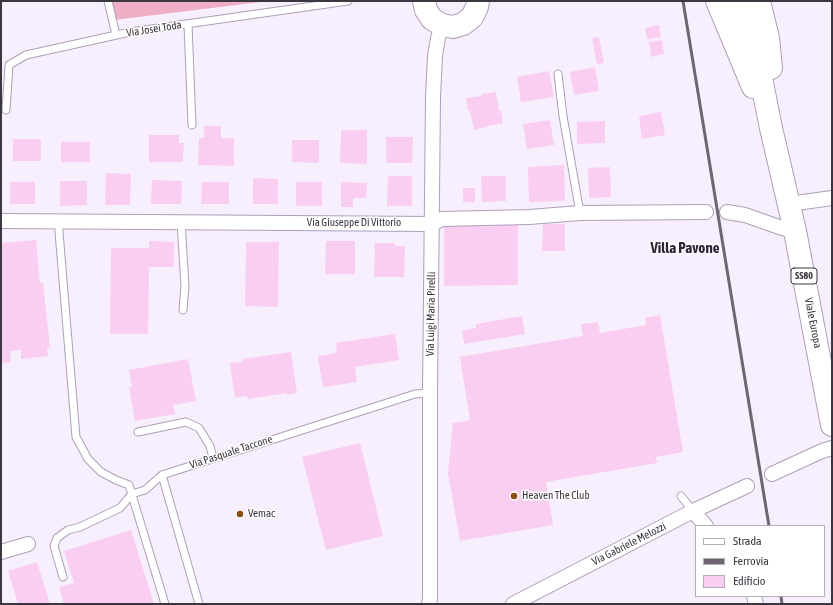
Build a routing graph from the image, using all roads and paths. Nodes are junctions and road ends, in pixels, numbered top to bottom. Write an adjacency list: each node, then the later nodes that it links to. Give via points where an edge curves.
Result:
1 (108, 1): 10 (lane)
2 (348, 1): 8 (lane, Via Josei Toda)
3 (424, 1): 9 (main road, via 428,15)
4 (478, 1): 9 (main road, via 472,17 463,24 453,27)
5 (717, 1): 14 (main road, Viale Europa / SS80)
6 (739, 1): 14 (main road, Viale Europa / SS80, via 755,48)
7 (759, 1): 14 (main road, Viale Europa / SS80, via 768,38 771,66)
8 (188, 24): 10 (lane, Via Josei Toda); 13 (lane)
9 (442, 25): 23 (street, Via Luigi Maria Pirelli, via 435,56)
10 (116, 35): 12 (lane, Via Josei Toda, via 26,55 9,65)
11 (558, 74): 17 (lane)
12 (6, 110)
13 (192, 125)
14 (771, 128): 16 (main road, Viale Europa / SS80)
15 (832, 198): 16 (street)
16 (789, 204): 24 (main road, Viale Europa / SS80)
17 (580, 212): 18 (street, Via Giuseppe Di Vittorio); 23 (street, Via Giuseppe Di Vittorio, via 442,219)
18 (706, 212)
19 (727, 212): 24 (street)
20 (1, 221): 21 (street, Via Giuseppe Di Vittorio)
21 (60, 221): 22 (street, Via Giuseppe Di Vittorio); 34 (lane, via 76,437 88,459 101,472 129,485)
22 (181, 222): 23 (street, Via Giuseppe Di Vittorio); 25 (lane, via 185,286)
23 (432, 224): 26 (street, Via Luigi Maria Pirelli)
24 (795, 231): 27 (main road, Viale Europa / SS80)
25 (183, 310)
26 (430, 393): 30 (lane, Via Pasquale Taccone, via 415,394); 43 (street, Via Luigi Maria Pirelli)
27 (832, 425)
28 (138, 432): 30 (lane, via 186,422 199,428 210,446)
29 (832, 448): 31 (street)
30 (213, 458): 32 (lane, Via Pasquale Taccone)
31 (772, 474)
32 (162, 475): 34 (lane, via 145,490); 42 (lane)
33 (746, 486): 36 (street, Via Gabriele Melozzi)
34 (132, 494): 40 (lane, via 120,508 68,530 57,538 54,546); 41 (lane)
35 (681, 496): 36 (lane)
36 (693, 511): 37 (street); 44 (street, Via Gabriele Melozzi)
37 (705, 525)
38 (28, 544): 39 (street)
39 (1, 552)
40 (63, 577)
41 (165, 604)
42 (199, 604)
43 (429, 604)
44 (513, 604)

